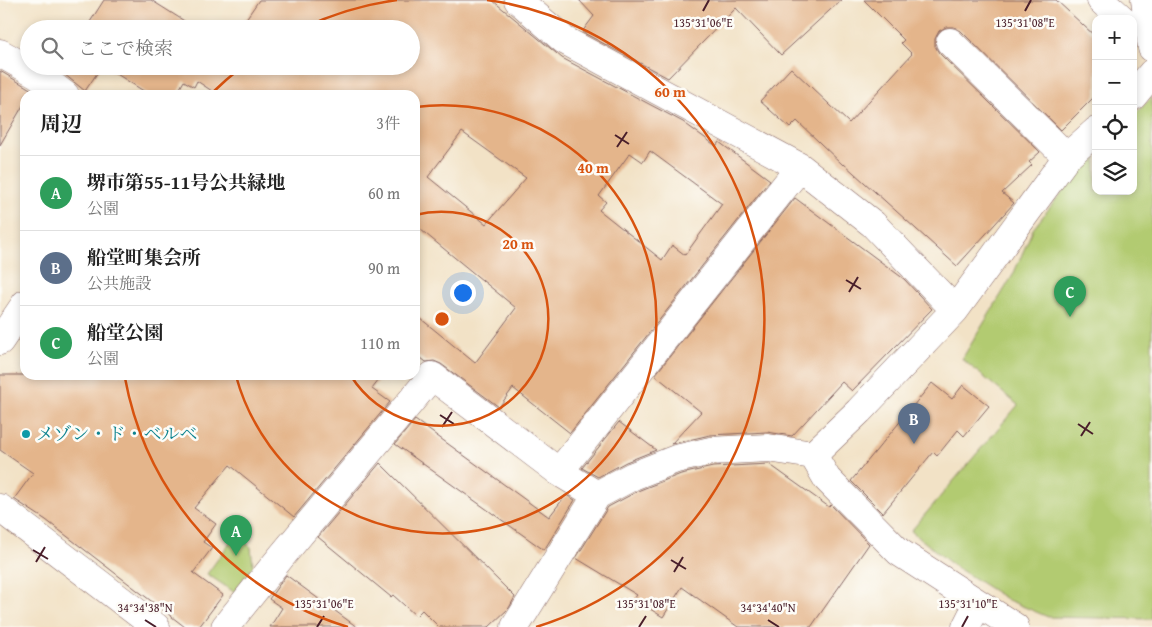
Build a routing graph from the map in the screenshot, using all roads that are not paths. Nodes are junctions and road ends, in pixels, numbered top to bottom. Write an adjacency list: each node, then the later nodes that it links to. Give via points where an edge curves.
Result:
1 (518, 0): 15 (street, via 564,40)
2 (1100, 0): 4 (street)
3 (1145, 0): 5 (street)
4 (1117, 15)
5 (1145, 40)
6 (950, 42): 14 (street)
7 (0, 54): 8 (street)
8 (20, 65)
9 (1152, 73): 12 (street)
10 (39, 75): 11 (street)
11 (59, 90)
12 (1137, 91)
13 (1092, 134): 14 (street)
14 (1067, 157): 16 (street)
15 (800, 167): 16 (street, via 873,224); 22 (street)
16 (954, 310): 21 (street)
17 (20, 311): 18 (street)
18 (0, 341)
19 (423, 370): 22 (street)
20 (415, 380): 27 (street)
21 (813, 455): 23 (street, via 768,448 711,451 676,459); 25 (street, via 827,479 899,552)
22 (560, 472): 23 (street)
23 (597, 495): 28 (street)
24 (0, 508): 26 (street)
25 (972, 615): 29 (street)
26 (156, 627)
27 (225, 627)
28 (515, 627)
29 (1015, 627)

